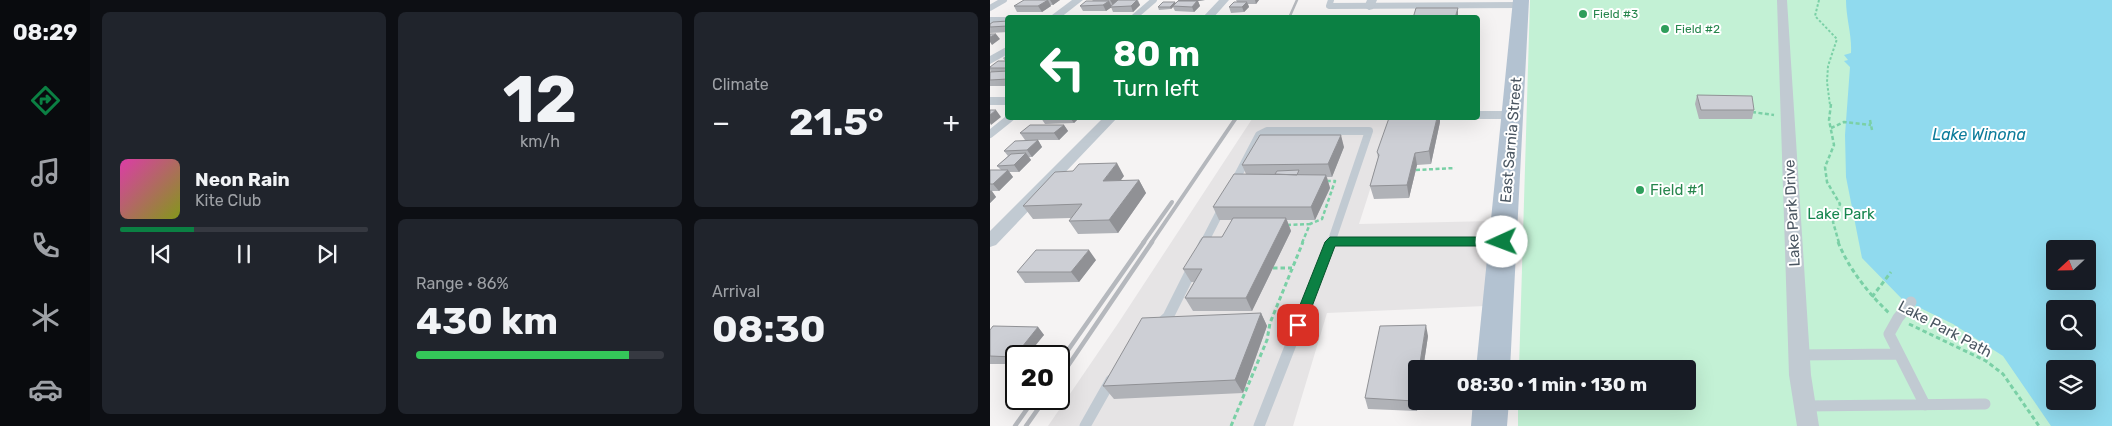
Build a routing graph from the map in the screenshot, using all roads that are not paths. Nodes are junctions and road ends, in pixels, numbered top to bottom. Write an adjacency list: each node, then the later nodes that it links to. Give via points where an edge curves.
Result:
1 (1004, 0): 9 (lane)
2 (1078, 0): 10 (street)
3 (1154, 0): 11 (lane)
4 (1224, 0): 12 (street)
5 (1331, 0): 8 (lane, via 1329,6)
6 (1782, 0): 30 (street, Lake Park Drive)
7 (1520, 2): 8 (lane); 20 (main road, East Sarnia Street)
8 (1371, 3)
9 (990, 8)
10 (1056, 15)
11 (1136, 15)
12 (1210, 15)
13 (990, 20): 14 (street)
14 (1005, 20)
15 (1005, 51): 16 (street)
16 (990, 61)
17 (1005, 100): 18 (street)
18 (990, 101)
19 (1480, 115): 20 (lane)
20 (1513, 115): 26 (main road, East Sarnia Street)
21 (1008, 120): 23 (lane)
22 (1108, 120): 24 (street)
23 (990, 134)
24 (992, 236)
25 (1330, 242): 26 (lane); 28 (lane, via 1369,131 1267,131 1258,135 1168,316); 38 (lane)
26 (1502, 242): 31 (main road, East Sarnia Street)
27 (1911, 302): 29 (lane, via 1889,334)
28 (1154, 329)
29 (1899, 354): 30 (lane); 34 (lane)
30 (1799, 355): 35 (street, Lake Park Drive)
31 (1495, 360)
32 (1116, 369): 37 (lane)
33 (1985, 404): 34 (lane)
34 (1925, 405): 35 (lane)
35 (1804, 406): 40 (street, Lake Park Drive)
36 (1490, 410): 39 (main road)
37 (1085, 426)
38 (1259, 426)
39 (1489, 426)
40 (1808, 426)

